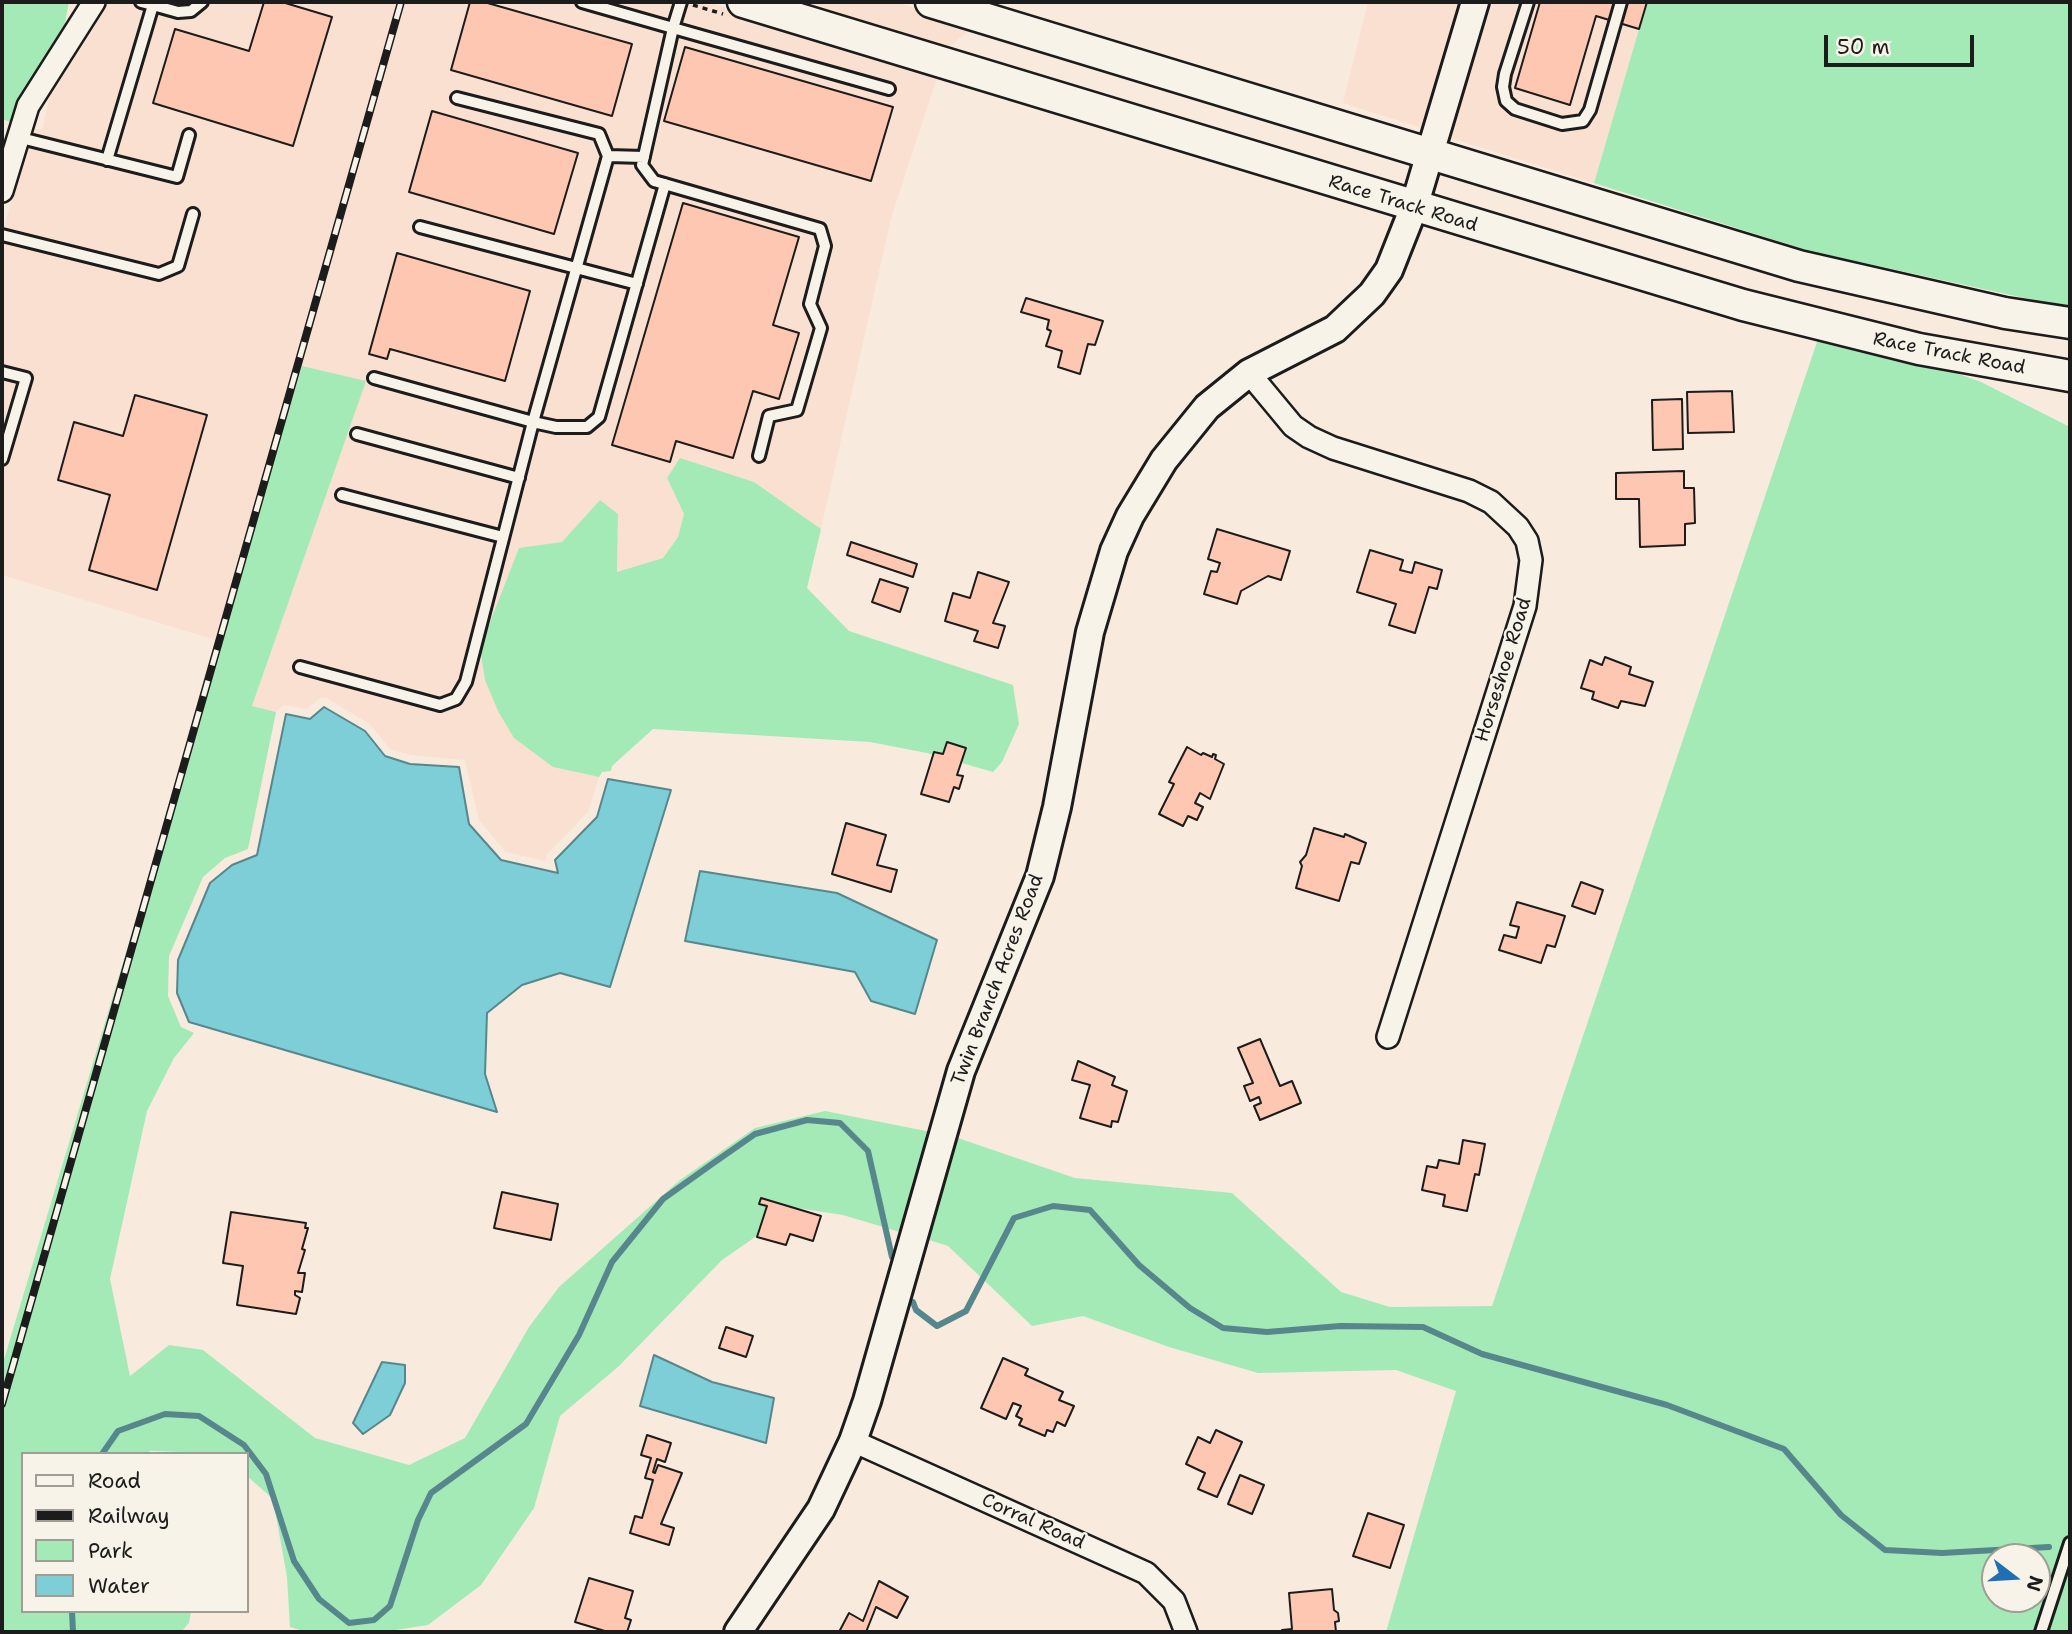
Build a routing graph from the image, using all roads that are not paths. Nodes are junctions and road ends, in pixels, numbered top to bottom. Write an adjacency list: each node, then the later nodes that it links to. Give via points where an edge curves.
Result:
1 (94, 2): 16 (street, via 28,106)
2 (141, 2): 11 (lane)
3 (202, 2): 11 (lane, via 191,11 178,12)
4 (582, 2): 12 (lane)
5 (681, 2): 12 (lane)
6 (743, 2): 23 (main road, Race Track Road)
7 (931, 2): 17 (main road)
8 (1475, 2): 17 (street, Twin Branch Acres Road)
9 (1528, 2): 10 (lane, via 1505,74 1506,101 1515,110 1562,124 1583,121 1590,110)
10 (1621, 2)
11 (153, 3): 20 (lane)
12 (673, 28): 13 (lane); 19 (lane)
13 (889, 89)
14 (457, 97): 18 (lane, via 599,134)
15 (189, 135): 20 (lane, via 177,177)
16 (10, 148): 20 (lane); 22 (street)
17 (1430, 153): 23 (street, Twin Branch Acres Road); 29 (main road, via 1799,266)
18 (608, 156): 19 (lane); 27 (lane)
19 (644, 157): 21 (lane, via 642,165 654,181)
20 (107, 160)
21 (665, 184): 28 (lane); 37 (lane, via 820,229 825,246 810,304 821,328 797,410 769,416)
22 (2, 191)
23 (1414, 207): 31 (street, Twin Branch Acres Road, via 1388,270 1354,312 1313,342); 32 (main road, Race Track Road, via 1843,332)
24 (193, 214): 26 (lane, via 178,266 159,274)
25 (420, 228): 27 (lane)
26 (2, 234)
27 (577, 268): 28 (lane); 34 (lane)
28 (637, 284): 34 (lane, via 599,418 587,427)
29 (2070, 323)
30 (2, 372): 36 (lane, via 26,378)
31 (1249, 373): 43 (street, Horseshoe Road, via 1286,418 1309,437 1491,502 1518,527 1529,551 1531,581 1525,606); 44 (street, Twin Branch Acres Road, via 1186,430 1147,487 1114,551 1090,632 1040,876 961,1071 880,1361)
32 (2070, 376)
33 (373, 377): 34 (lane)
34 (533, 422): 39 (lane)
35 (357, 434): 39 (lane)
36 (5, 435): 38 (lane)
37 (759, 456)
38 (2, 458)
39 (519, 478): 41 (lane)
40 (342, 495): 41 (lane)
41 (503, 537): 42 (lane, via 466,682 456,699 440,705)
42 (300, 667)
43 (1388, 1037)
44 (853, 1441): 46 (street, Twin Branch Acres Road, via 821,1509); 47 (street, Corral Road, via 1146,1573 1174,1601)
45 (2070, 1543): 48 (lane)
46 (738, 1632)
47 (1186, 1632)
48 (2041, 1632)

